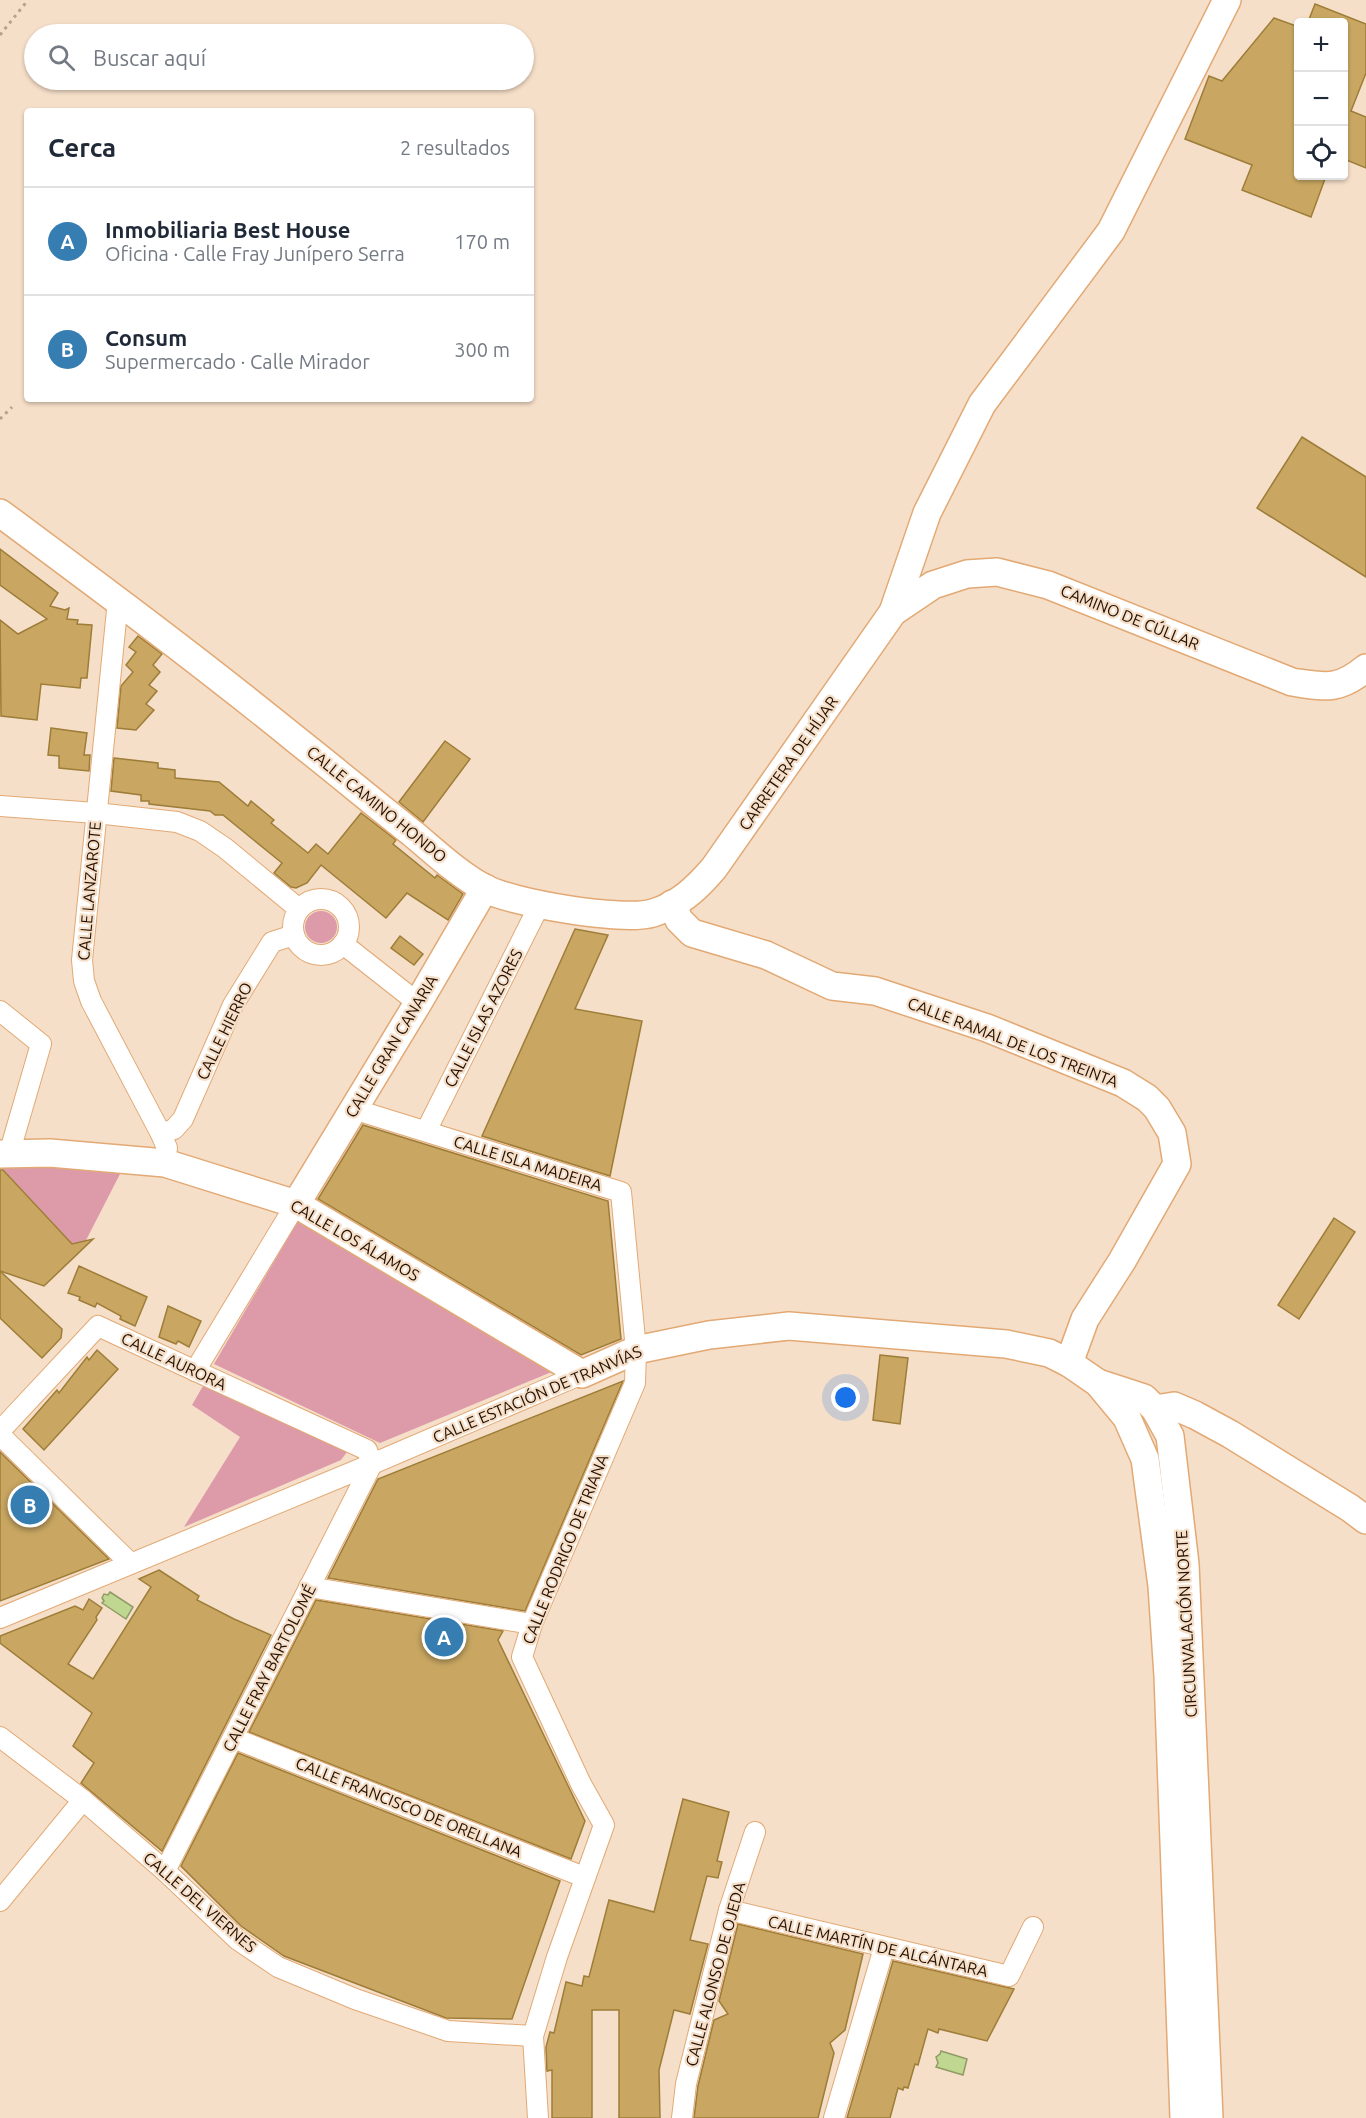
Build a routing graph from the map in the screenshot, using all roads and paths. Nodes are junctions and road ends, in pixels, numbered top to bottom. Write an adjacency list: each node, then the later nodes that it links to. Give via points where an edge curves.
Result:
1 (28, 0): 3 (path)
2 (1227, 0): 8 (street, via 1111,231 982,404 927,513)
3 (0, 34)
4 (12, 407): 5 (path)
5 (0, 419)
6 (0, 513): 7 (street, CALLE CAMINO HONDO)
7 (118, 600): 11 (street, CALLE LANZAROTE); 12 (street, CALLE CAMINO HONDO, via 444,860)
8 (893, 612): 9 (street, CAMINO DE CÚLLAR, via 933,585 968,574 997,572 1048,585 1292,682 1329,687 1352,680); 14 (street, CARRETERA DE HÍJAR, via 714,868 699,886)
9 (1366, 668)
10 (0, 806): 11 (street)
11 (96, 813): 15 (street, via 177,822 200,831); 22 (street, CALLE LANZAROTE, via 82,960 84,981)
12 (485, 888): 13 (street, CALLE CAMINO HONDO); 18 (street, CALLE GRAN CANARIA)
13 (540, 904): 14 (street, CALLE CAMINO HONDO, via 634,916 654,913); 21 (street, CALLE ISLAS AZORES)
14 (672, 904): 27 (street, CALLE RAMAL DE LOS TREINTA, via 679,920 692,933 766,955 832,986 875,991 987,1028 1123,1083 1157,1108 1172,1133 1177,1164 1085,1319)
15 (299, 909): 16 (street, via 294,917); 17 (street, via 315,899 334,902 342,908 349,926)
16 (294, 935): 17 (street, via 313,954 329,954); 22 (street, CALLE HIERRO, via 272,942 233,1005 183,1119)
17 (343, 944): 18 (street)
18 (418, 1003): 20 (street, CALLE GRAN CANARIA)
19 (0, 1011): 23 (street, via 41,1044)
20 (353, 1109): 21 (street, CALLE ISLA MADEIRA); 25 (street, CALLE GRAN CANARIA)
21 (426, 1131): 26 (street, CALLE ISLA MADEIRA, via 621,1192)
22 (162, 1134): 24 (street, CALLE LANZAROTE, via 167,1149)
23 (4, 1154): 24 (street, CALLE LOS ÁLAMOS, via 50,1153)
24 (165, 1163): 25 (street, CALLE LOS ÁLAMOS)
25 (296, 1204): 28 (street); 29 (street, CALLE LOS ÁLAMOS)
26 (636, 1350): 27 (street, CALLE ESTACIÓN DE TRANVÍAS, via 709,1335 789,1326 1006,1344 1049,1353); 29 (street, CALLE ESTACIÓN DE TRANVÍAS); 39 (street, CALLE RODRIGO DE TRIANA, via 634,1383)
27 (1069, 1363): 30 (street, CALLE ESTACIÓN DE TRANVÍAS)
28 (195, 1371): 32 (street, CALLE AURORA, via 98,1326); 34 (street, CALLE AURORA, via 367,1450)
29 (582, 1374): 34 (street, CALLE ESTACIÓN DE TRANVÍAS)
30 (1098, 1383): 31 (street, CIRCUNVALACIÓN NORTE, via 1144,1398); 33 (street, CIRCUNVALACIÓN NORTE, via 1127,1418)
31 (1155, 1409): 33 (street, via 1147,1421); 35 (street, via 1174,1406 1230,1434); 55 (street, CIRCUNVALACIÓN NORTE, via 1170,1436 1185,1564)
32 (0, 1433): 36 (street)
33 (1145, 1459): 54 (street, CIRCUNVALACIÓN NORTE, via 1164,1608)
34 (372, 1464): 36 (street, CALLE ESTACIÓN DE TRANVÍAS); 37 (street, CALLE FRAY BARTOLOMÉ)
35 (1366, 1520)
36 (130, 1563): 38 (street, CALLE ESTACIÓN DE TRANVÍAS)
37 (309, 1587): 39 (street); 41 (street, CALLE FRAY BARTOLOMÉ)
38 (0, 1618)
39 (532, 1624): 45 (street, CALLE RODRIGO DE TRIANA, via 522,1657 604,1825)
40 (0, 1737): 42 (street, CALLE DEL VIERNES)
41 (233, 1738): 44 (street, CALLE FRAY BARTOLOMÉ); 45 (street, CALLE FRANCISCO DE ORELLANA)
42 (83, 1800): 44 (street, CALLE DEL VIERNES); 46 (street)
43 (755, 1833): 47 (street, CALLE ALONSO DE OJEDA)
44 (165, 1871): 50 (street, CALLE DEL VIERNES, via 238,1940 278,1967 448,2031)
45 (584, 1876): 50 (street, CALLE RODRIGO DE TRIANA)
46 (0, 1901)
47 (729, 1910): 49 (street, CALLE MARTÍN DE ALCÁNTARA); 52 (street, CALLE ALONSO DE OJEDA, via 686,2084)
48 (1033, 1927): 49 (street, CALLE MARTÍN DE ALCÁNTARA, via 1009,1976)
49 (884, 1948): 53 (street)
50 (533, 2036): 51 (street, CALLE RODRIGO DE TRIANA)
51 (538, 2118)
52 (682, 2118)
53 (834, 2118)
54 (1184, 2118)
55 (1209, 2118)

